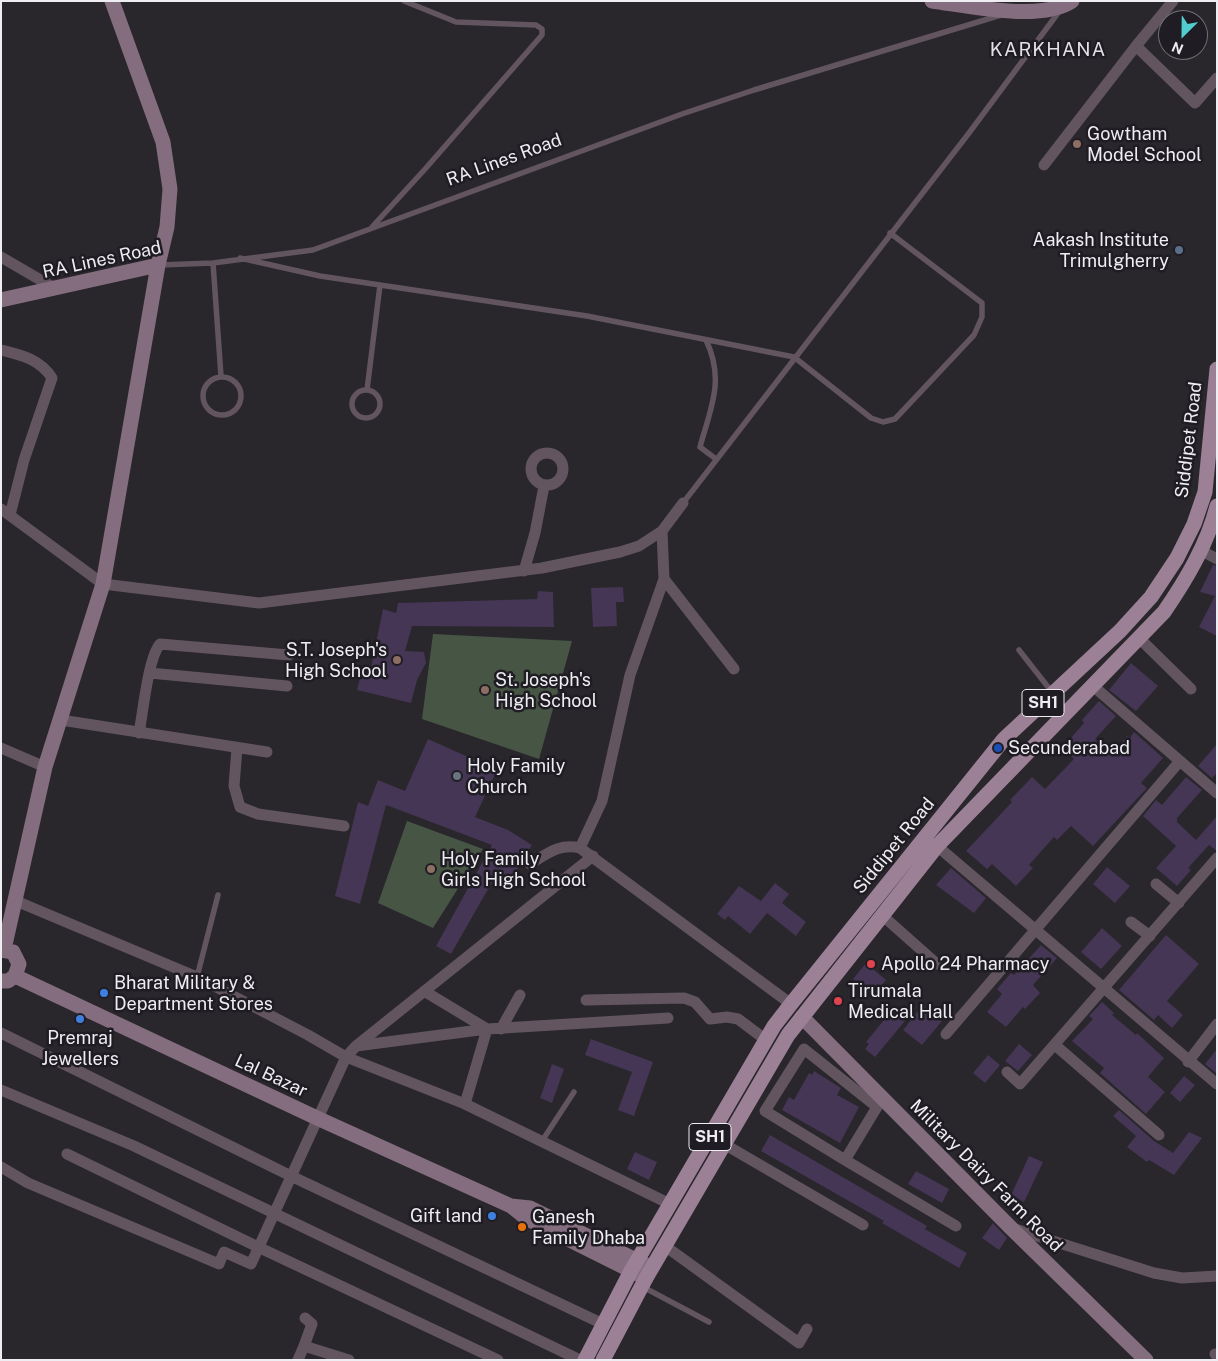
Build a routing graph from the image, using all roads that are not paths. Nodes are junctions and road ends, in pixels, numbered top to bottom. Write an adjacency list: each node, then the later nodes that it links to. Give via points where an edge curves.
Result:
1 (112, 1): 15 (main road, via 163,142 170,188 167,227)
2 (404, 1): 10 (lane, via 456,22 536,25 542,29 542,35)
3 (932, 1): 6 (main road)
4 (1173, 1): 7 (street)
5 (1067, 4): 6 (main road); 11 (lane)
6 (1010, 12): 10 (lane, RA Lines Road, via 754,90)
7 (1136, 46): 8 (street, via 1195,104); 9 (street)
8 (1217, 78)
9 (1044, 165)
10 (371, 228): 13 (lane, RA Lines Road, via 313,250)
11 (890, 233): 21 (lane); 21 (lane, via 982,303 982,317 974,335 895,419 883,422 871,418)
12 (1, 257): 17 (street)
13 (240, 258): 14 (lane, RA Lines Road); 16 (lane, via 320,276)
14 (213, 263): 15 (lane, RA Lines Road); 23 (lane)
15 (158, 265): 17 (main road, RA Lines Road); 35 (main road)
16 (380, 285): 19 (lane, via 587,316); 24 (lane)
17 (56, 289): 18 (main road, RA Lines Road)
18 (1, 300)
19 (706, 340): 21 (lane); 25 (lane, via 714,356 717,380 700,447)
20 (1, 350): 29 (street, via 26,357 45,368 52,378)
21 (794, 357): 25 (lane)
22 (1217, 369): 44 (main road, Siddipet Road / SH1, via 1205,492 1177,558 1151,597)
23 (221, 376): 23 (lane, via 234,380 241,398 235,410 223,415 211,412 202,396 206,384)
24 (367, 390): 24 (lane, via 379,398 380,408 374,416 365,418 354,411 352,403 358,392)
25 (716, 460): 27 (lane)
26 (544, 486): 33 (street)
27 (683, 503): 30 (street)
28 (1217, 506): 31 (main road, Siddipet Road / SH1)
29 (6, 512): 35 (street)
30 (662, 531): 33 (street, via 639,546 620,552); 34 (street)
31 (1200, 550): 32 (street); 36 (main road, Siddipet Road / SH1, via 1164,612)
32 (1217, 559)
33 (524, 571): 35 (street, via 259,604)
34 (664, 579): 39 (street); 55 (street, via 628,682 602,801)
35 (102, 584): 45 (main road)
36 (1139, 638): 41 (main road, Siddipet Road / SH1); 43 (street)
37 (1019, 650): 44 (lane)
38 (289, 655): 40 (street, via 160,644)
39 (734, 669)
40 (150, 672): 42 (street); 46 (street)
41 (1092, 685): 50 (street); 54 (main road, Siddipet Road / SH1)
42 (287, 686)
43 (1191, 689)
44 (1054, 693): 76 (main road, Siddipet Road / SH1, via 1004,740)
45 (62, 720): 46 (street); 51 (main road)
46 (139, 733): 48 (street)
47 (1, 748): 51 (street)
48 (237, 748): 49 (street); 53 (street, via 234,786 240,807 258,814)
49 (267, 752)
50 (1180, 761): 52 (street); 66 (street)
51 (45, 767): 61 (main road)
52 (1217, 793)
53 (344, 826)
54 (937, 846): 63 (main road, Siddipet Road / SH1); 66 (street)
55 (580, 848): 56 (street); 58 (street, via 559,846)
56 (593, 856): 73 (street); 76 (street)
57 (1217, 858): 62 (street)
58 (530, 864)
59 (1156, 884): 62 (street)
60 (218, 895): 70 (lane)
61 (16, 901): 65 (main road); 70 (street)
62 (1179, 903): 67 (street)
63 (883, 916): 69 (street); 77 (main road, Siddipet Road / SH1)
64 (1131, 922): 67 (street)
65 (5, 926): 68 (main road)
66 (1037, 930): 72 (street); 83 (street)
67 (1150, 936): 72 (street)
68 (3, 950): 71 (main road, via 12,952 18,959 19,968)
69 (937, 964)
70 (198, 977): 87 (street)
71 (8, 979): 95 (main road, Lal Bazar)
72 (1103, 989): 85 (street); 88 (street)
73 (424, 991): 80 (street); 86 (street)
74 (520, 995): 81 (street)
75 (586, 1000): 84 (street, via 684,998 695,1002 710,1019 738,1019)
76 (791, 1004): 77 (main road); 84 (main road, Siddipet Road / SH1)
77 (802, 1017): 93 (main road, Military Dairy Farm Road); 98 (main road, Siddipet Road / SH1, via 788,1035)
78 (668, 1018): 81 (street)
79 (1217, 1024): 88 (street)
80 (487, 1029): 81 (street); 86 (street); 94 (street)
81 (501, 1029)
82 (1, 1033): 102 (street)
83 (946, 1034)
84 (766, 1040): 103 (main road, Siddipet Road / SH1)
85 (1055, 1044): 89 (street, via 1020,1084); 96 (street)
86 (356, 1046): 87 (street)
87 (346, 1057): 94 (street); 95 (street)
88 (1188, 1062): 90 (street)
89 (1007, 1072)
90 (1217, 1084)
91 (1, 1090): 104 (street, via 134,1146)
92 (574, 1092): 97 (lane)
93 (879, 1103): 100 (street); 100 (street, via 804,1049 765,1111); 107 (main road, Military Dairy Farm Road)
94 (465, 1104): 97 (street)
95 (317, 1118): 102 (street); 110 (main road, Lal Bazar)
96 (1159, 1135)
97 (542, 1141): 103 (street)
98 (724, 1144): 105 (street); 108 (main road, Siddipet Road / SH1)
99 (67, 1154): 109 (street)
100 (845, 1160): 106 (street)
101 (1, 1168): 109 (street, via 28,1184 219,1264 224,1252 251,1264)
102 (291, 1176): 104 (street); 115 (street)
103 (670, 1204): 110 (main road, Siddipet Road / SH1)
104 (274, 1214): 109 (street); 121 (street)
105 (864, 1225)
106 (956, 1226)
107 (1010, 1227): 111 (street, via 1154,1273 1182,1278); 124 (main road, Military Dairy Farm Road)
108 (665, 1246): 112 (main road, Siddipet Road / SH1); 116 (street, via 799,1343)
109 (258, 1247): 120 (street)
110 (634, 1266): 112 (main road, Lal Bazar); 115 (main road, Siddipet Road / SH1)
111 (1217, 1276)
112 (646, 1277): 114 (lane); 123 (main road, Siddipet Road / SH1)
113 (305, 1318): 117 (street, via 312,1324)
114 (709, 1322)
115 (603, 1324): 122 (main road, Siddipet Road / SH1)
116 (807, 1329)
117 (304, 1346): 118 (street); 119 (street)
118 (298, 1360)
119 (349, 1360)
120 (498, 1360)
121 (580, 1360)
122 (584, 1360)
123 (603, 1360)
124 (1146, 1360)

